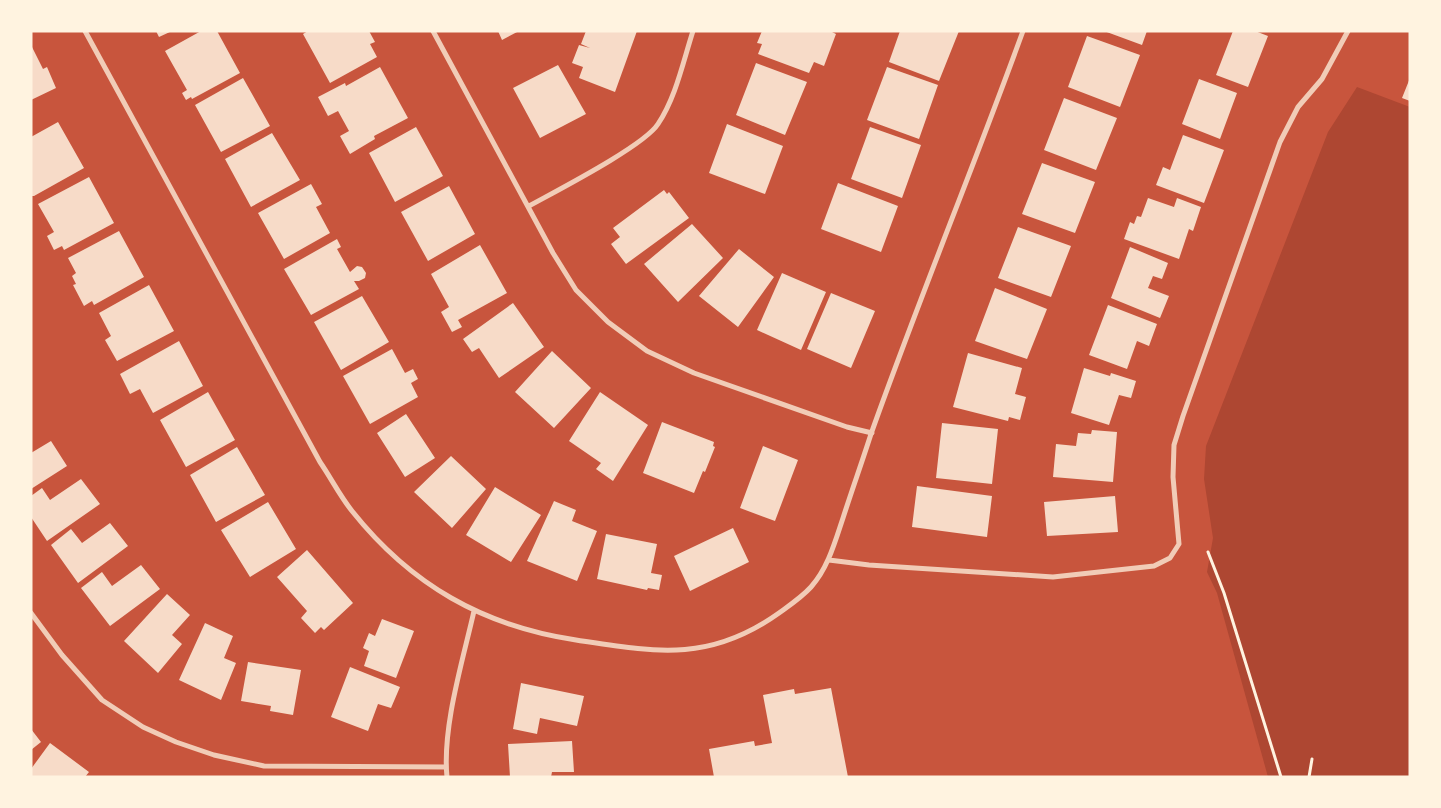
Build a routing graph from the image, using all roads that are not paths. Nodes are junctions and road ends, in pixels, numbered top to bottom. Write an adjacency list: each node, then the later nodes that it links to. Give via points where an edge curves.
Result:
1 (85, 31): 9 (street, via 320,462 351,509 412,573)
2 (433, 31): 6 (street)
3 (693, 31): 6 (street, via 668,106 657,126 641,141)
4 (1023, 31): 7 (street)
5 (1348, 31): 8 (street, via 1322,79 1298,107 1280,142 1183,416 1174,445 1172,477 1179,544 1170,558 1154,566 1053,577)
6 (529, 206): 7 (street, via 576,290 608,322 647,351 694,373)
7 (872, 433): 8 (street)
8 (829, 560): 9 (street, via 812,587 764,624 739,637 690,650 649,651 553,636 505,624)
9 (474, 611): 11 (street, via 451,719)
10 (31, 613): 11 (street, via 62,655 102,700 143,727 176,742 214,755 264,766)
11 (446, 767): 12 (street)
12 (447, 777)

